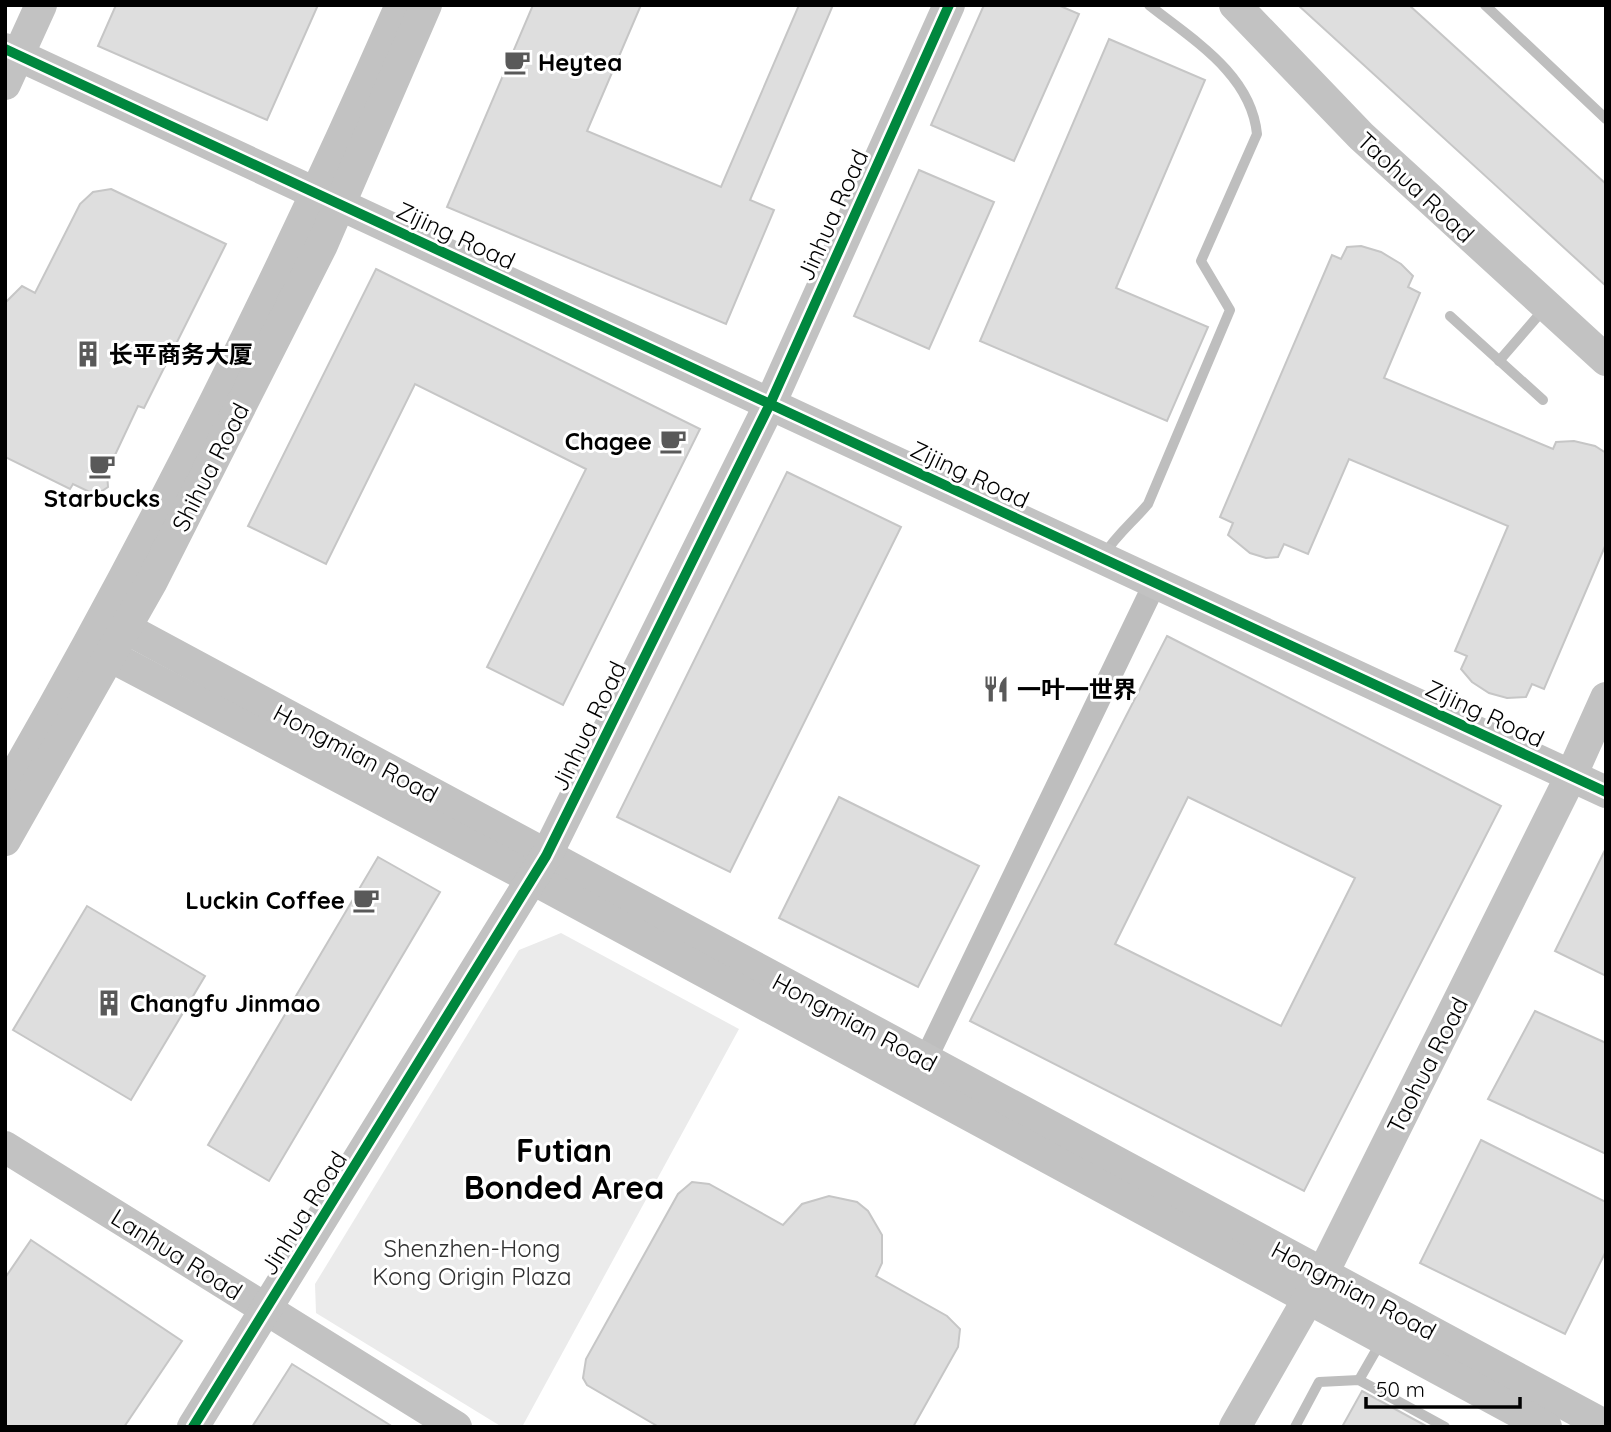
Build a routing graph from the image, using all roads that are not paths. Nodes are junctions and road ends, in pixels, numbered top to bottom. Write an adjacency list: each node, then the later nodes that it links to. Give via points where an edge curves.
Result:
1 (41, 5): 8 (main road)
2 (401, 5): 11 (main road, Shihua Road)
3 (426, 5): 11 (main road, Shihua Road)
4 (949, 5): 17 (main road, Jinhua Road)
5 (1149, 5): 18 (lane, via 1220,63 1245,90 1257,134 1201,261 1230,310 1148,504 1118,532)
6 (1235, 5): 12 (main road, Taohua Road, via 1361,136)
7 (1485, 5): 10 (lane)
8 (12, 52): 9 (main road); 11 (main road, Zijing Road)
9 (5, 84)
10 (1606, 119)
11 (328, 199): 17 (main road, Zijing Road); 20 (main road, Shihua Road, via 315,258)
12 (1546, 307): 14 (main road, Taohua Road); 15 (lane)
13 (1450, 316): 15 (lane)
14 (1606, 360)
15 (1499, 361): 16 (lane)
16 (1542, 400)
17 (770, 404): 18 (main road, Zijing Road); 27 (main road, Jinhua Road)
18 (1102, 558): 19 (main road, Zijing Road)
19 (1154, 583): 23 (main road, Zijing Road); 28 (street)
20 (115, 623): 21 (main road, Shihua Road); 27 (main road, Hongmian Road)
21 (100, 651): 24 (main road, Shihua Road); 26 (main road, Shihua Road); 27 (main road, Hongmian Road)
22 (1606, 698): 23 (main road, Taohua Road)
23 (1572, 776): 25 (main road, Zijing Road); 30 (main road, Taohua Road)
24 (5, 792)
25 (1606, 792)
26 (5, 840)
27 (540, 867): 28 (main road, Hongmian Road); 31 (main road, Jinhua Road)
28 (920, 1072): 30 (main road, Hongmian Road)
29 (5, 1147): 31 (main road, Lanhua Road)
30 (1316, 1285): 32 (main road, Hongmian Road); 34 (main road, Hongmian Road); 37 (main road, Taohua Road)
31 (268, 1310): 35 (main road, Jinhua Road); 36 (main road, Lanhua Road)
32 (1383, 1337): 33 (lane); 40 (main road, Hongmian Road)
33 (1359, 1380): 38 (lane, via 1319,1382); 39 (lane)
34 (1606, 1426)
35 (193, 1427)
36 (456, 1427)
37 (1236, 1427)
38 (1295, 1427)
39 (1445, 1427)
40 (1546, 1427)

